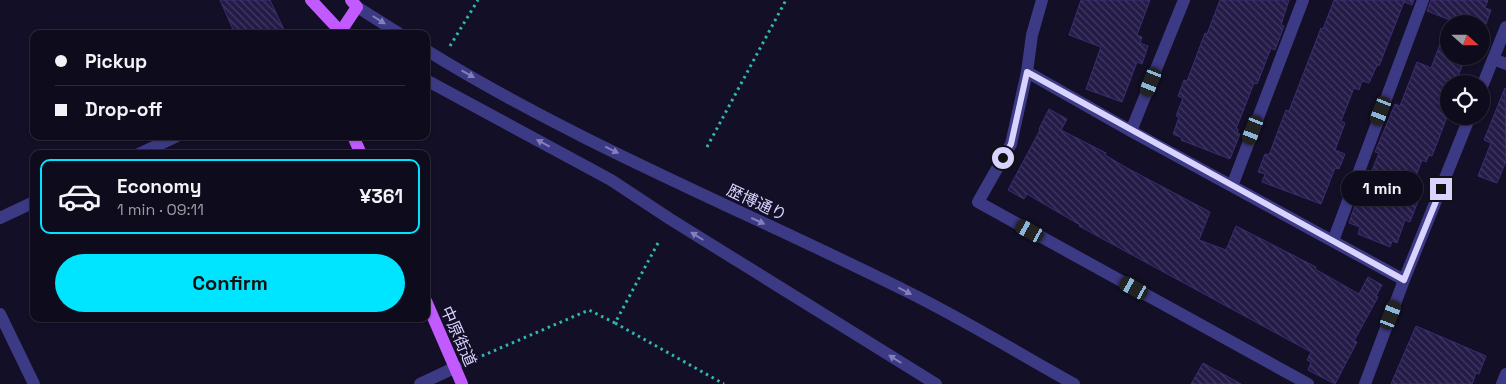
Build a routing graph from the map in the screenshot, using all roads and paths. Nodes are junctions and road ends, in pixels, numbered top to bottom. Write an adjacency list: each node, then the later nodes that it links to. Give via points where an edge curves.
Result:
1 (311, 0): 10 (main road)
2 (478, 0): 14 (path)
3 (786, 0): 23 (path)
4 (1042, 0): 17 (street, via 1032,35)
5 (1184, 0): 21 (street)
6 (1303, 0): 25 (street)
7 (1423, 0): 28 (street)
8 (354, 3): 11 (main road); 12 (street, one-way to 12)
9 (1506, 27): 15 (street)
10 (338, 30)
11 (342, 30)
12 (394, 30)
13 (430, 52): 14 (street, 歴博通り)
14 (442, 59): 41 (street, 歴博通り, one-way to 41, via 561,125 907,291)
15 (1493, 60): 16 (street); 18 (street)
16 (1506, 64)
17 (1027, 72): 21 (street); 42 (street, via 1011,144 978,202)
18 (1487, 75)
19 (430, 82): 40 (street, one-way to 19, via 612,180)
20 (1466, 125): 30 (street)
21 (1131, 131): 25 (street)
22 (169, 140): 24 (street)
23 (707, 146)
24 (147, 150)
25 (1232, 186): 28 (street)
26 (30, 204): 27 (street)
27 (0, 218)
28 (1333, 241): 30 (street)
29 (658, 243): 33 (path)
30 (1404, 280): 43 (street)
31 (430, 310): 34 (main road, 中原街道)
32 (0, 314): 36 (street)
33 (615, 323): 34 (path, via 589,310); 39 (path)
34 (456, 367): 37 (street); 38 (main road, 中原街道)
35 (1506, 374): 44 (street)
36 (34, 384)
37 (420, 384)
38 (462, 384)
39 (724, 384)
40 (936, 384)
41 (1074, 384)
42 (1308, 384)
43 (1364, 384)
44 (1502, 384)

